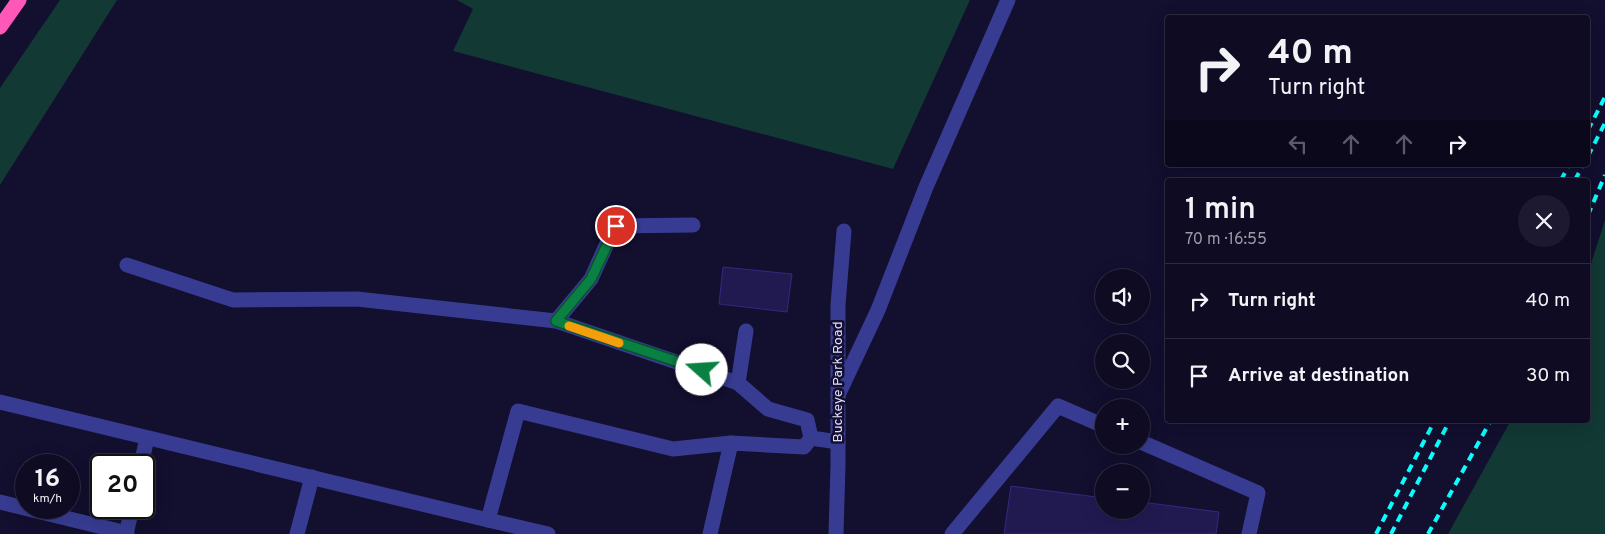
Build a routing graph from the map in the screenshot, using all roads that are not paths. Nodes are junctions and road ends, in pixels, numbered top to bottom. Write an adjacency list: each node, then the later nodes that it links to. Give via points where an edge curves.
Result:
1 (19, 0): 3 (highway)
2 (1008, 0): 10 (street, via 926,187 878,310)
3 (0, 27)
4 (694, 225): 7 (street, via 616,226 591,279)
5 (844, 231): 10 (street, Buckeye Park Road, via 838,305)
6 (127, 265): 7 (street, via 233,300 357,300)
7 (556, 321): 9 (street)
8 (746, 331): 9 (street)
9 (738, 383): 14 (street, via 768,409 807,420)
10 (838, 395): 15 (street, Buckeye Park Road)
11 (0, 402): 13 (street)
12 (1095, 422): 28 (street, via 1058,406)
13 (147, 438): 18 (street); 19 (street)
14 (811, 438): 15 (street); 16 (street, via 804,448)
15 (838, 442): 27 (street, Buckeye Park Road)
16 (731, 443): 22 (street, via 673,449 518,411); 26 (street)
17 (1150, 446): 29 (street, via 1258,493)
18 (144, 454)
19 (312, 478): 22 (street); 24 (street)
20 (0, 502): 23 (street)
21 (129, 519): 23 (street)
22 (488, 520): 25 (street)
23 (126, 534)
24 (296, 534)
25 (548, 534)
26 (710, 534)
27 (836, 534)
28 (952, 534)
29 (1249, 534)

